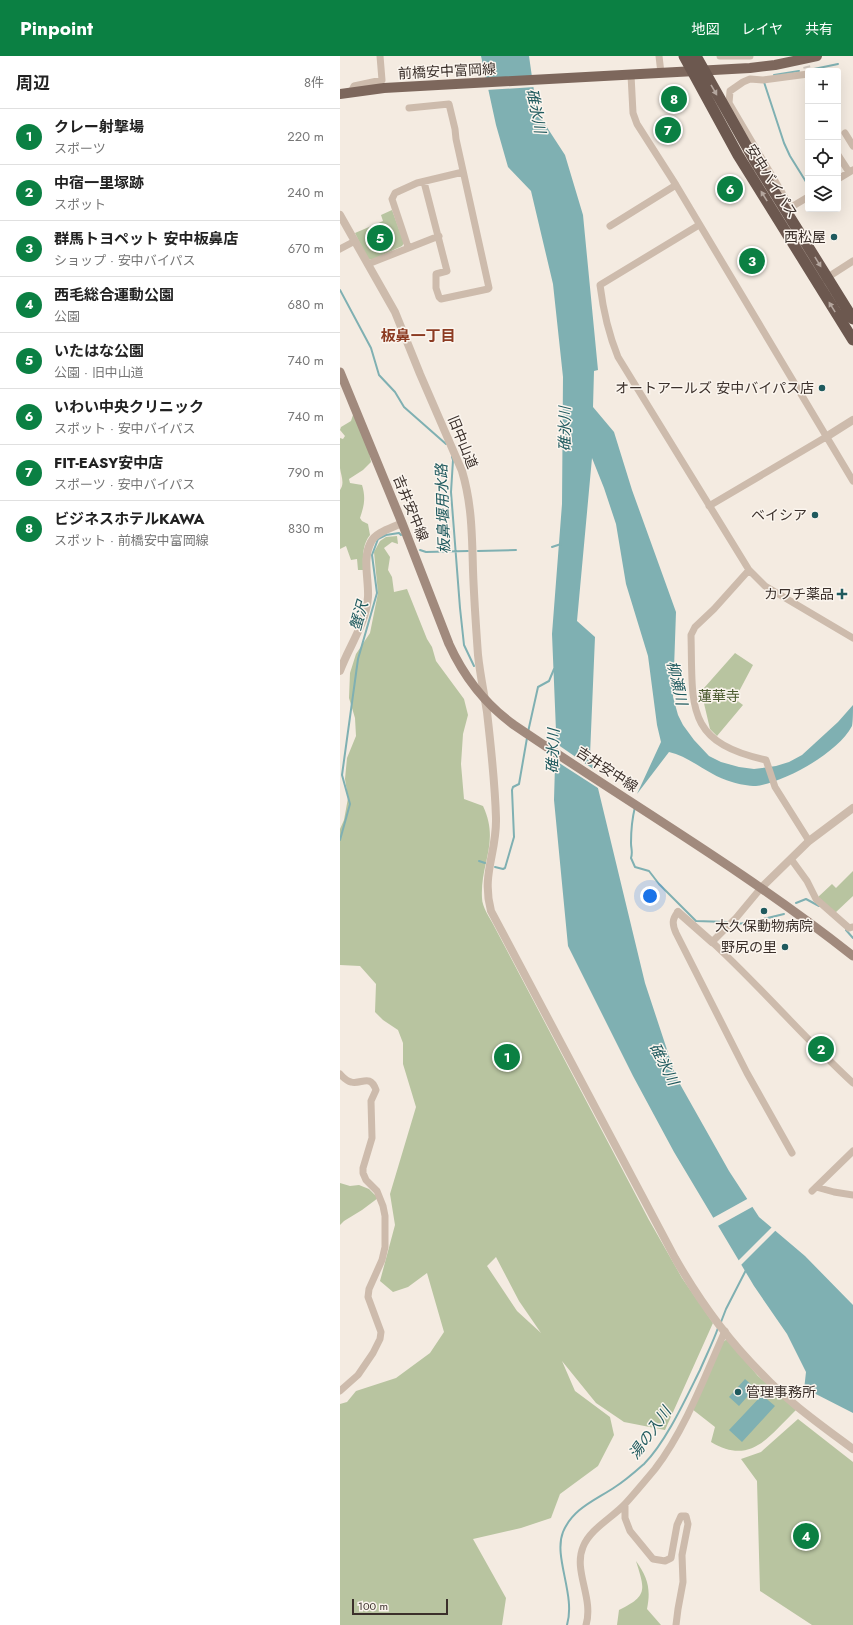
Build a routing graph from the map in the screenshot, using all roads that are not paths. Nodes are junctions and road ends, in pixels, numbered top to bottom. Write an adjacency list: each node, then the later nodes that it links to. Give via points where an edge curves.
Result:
1 (380, 56): 14 (street, via 382,80 354,86)
2 (659, 56): 12 (street)
3 (684, 56): 9 (highway, 安中バイパス)
4 (696, 56): 10 (highway, 安中バイパス)
5 (720, 56): 6 (street)
6 (749, 56): 8 (street)
7 (817, 56): 8 (main road, 前橋安中富岡線)
8 (750, 68): 10 (main road, 前橋安中富岡線)
9 (691, 71): 10 (main road, 前橋安中富岡線); 12 (main road, 前橋安中富岡線); 29 (highway, 安中バイパス, one-way to 9)
10 (703, 71): 17 (highway, 安中バイパス, one-way to 17)
11 (805, 72): 17 (street, via 743,82 730,91)
12 (661, 74): 13 (main road, 前橋安中富岡線)
13 (631, 75): 14 (main road, 前橋安中富岡線); 25 (street, via 635,119)
14 (351, 92): 15 (main road, 前橋安中富岡線)
15 (340, 94)
16 (409, 108): 22 (street, via 449,104)
17 (730, 112): 27 (highway, 安中バイパス)
18 (845, 133): 19 (street)
19 (853, 146)
20 (841, 159): 21 (street)
21 (852, 171): 23 (street)
22 (464, 172): 24 (street); 32 (street, via 488,289 441,299 439,297 436,274 447,270)
23 (841, 177)
24 (424, 182): 32 (street); 34 (street, via 395,193 392,199)
25 (676, 185): 30 (street); 31 (street)
26 (805, 199): 27 (street)
27 (789, 209): 29 (street); 38 (highway, 安中バイパス, one-way to 38)
28 (340, 215): 33 (street, 旧中山道)
29 (776, 217): 38 (highway, 安中バイパス)
30 (699, 225): 43 (street); 45 (street, via 600,285 618,357)
31 (610, 226)
32 (439, 236): 34 (street)
33 (355, 241): 35 (street); 36 (street, 旧中山道)
34 (408, 247): 36 (street)
35 (340, 249)
36 (368, 264): 50 (street, 旧中山道, via 395,312 467,487 471,511 478,657)
37 (852, 264): 38 (street)
38 (823, 280): 39 (highway, 安中バイパス); 40 (highway, 安中バイパス, one-way to 38)
39 (853, 319)
40 (853, 340)
41 (340, 372): 46 (main road, 吉井安中線)
42 (853, 420): 43 (street)
43 (826, 437): 44 (street); 45 (street)
44 (853, 481)
45 (709, 506): 47 (street)
46 (402, 524): 49 (street, via 378,534 371,542 367,557 368,597 363,621); 50 (main road, 吉井安中線, via 456,659)
47 (749, 570): 48 (street, via 765,586); 52 (street, via 695,627 691,636 692,695 701,723 715,741 737,753 766,760 775,786)
48 (853, 638)
49 (340, 671)
50 (485, 700): 54 (main road, 吉井安中線, via 514,725); 64 (street, 旧中山道, via 496,819 487,884 491,911 675,1258 693,1290)
51 (853, 808): 52 (street)
52 (809, 841): 53 (street)
53 (791, 859): 54 (street); 56 (street, via 816,899 848,928)
54 (761, 888): 57 (street); 58 (main road, 吉井安中線)
55 (678, 912): 57 (street); 62 (street, via 673,923 676,933 747,1073)
56 (853, 927)
57 (712, 942): 60 (street, via 816,1049)
58 (853, 956)
59 (340, 1074): 65 (street, via 348,1081 371,1082 376,1090 371,1101 372,1138 363,1173 379,1195 386,1227 382,1260 368,1293 381,1332 380,1339 358,1375)
60 (853, 1083)
61 (853, 1151): 63 (street, via 814,1189)
62 (792, 1153)
63 (853, 1195)
64 (721, 1327): 66 (street, 旧中山道, via 762,1374 801,1410); 67 (street, via 678,1436 655,1469)
65 (340, 1391)
66 (853, 1449)
67 (625, 1504): 68 (street, via 586,1540 580,1554 588,1599); 69 (street, via 624,1518 630,1531 652,1559 665,1561 671,1558 677,1525 681,1516 686,1516 688,1524 682,1555 683,1582)
68 (586, 1625)
69 (676, 1625)

